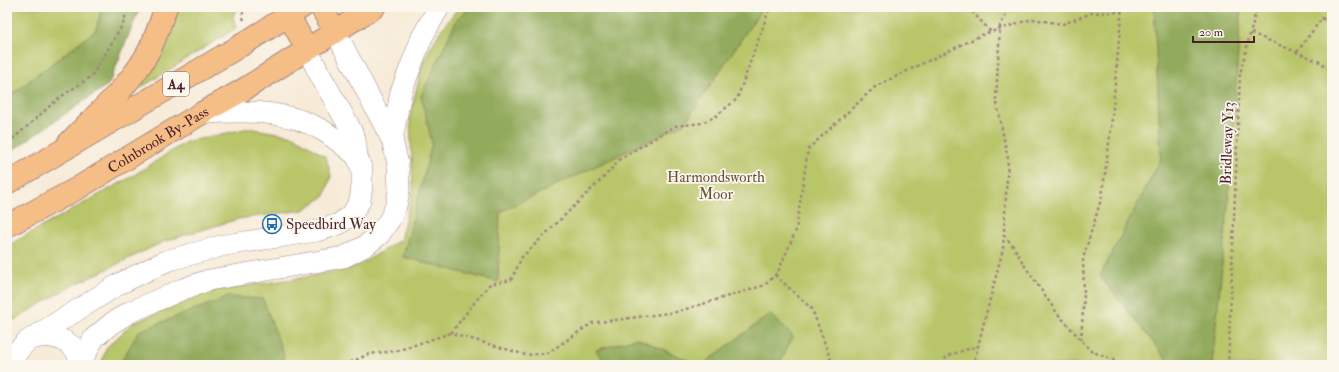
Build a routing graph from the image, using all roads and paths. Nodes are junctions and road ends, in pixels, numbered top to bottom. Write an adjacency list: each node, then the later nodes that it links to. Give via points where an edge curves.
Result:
1 (128, 7): 25 (path, via 123,24 92,76 59,98)
2 (166, 7): 26 (main road, via 158,31 142,62)
3 (244, 7): 14 (path, via 242,15)
4 (322, 7): 17 (main road)
5 (374, 7): 17 (main road, A4)
6 (439, 7): 24 (street, via 422,37 401,92)
7 (770, 7): 32 (path, via 737,99 716,116 702,123 675,126 620,159 522,257 511,280 490,284)
8 (968, 7): 18 (path)
9 (1010, 7): 16 (path)
10 (1122, 7): 13 (path)
11 (1258, 7): 19 (path, Bridleway Y13)
12 (292, 10): 20 (main road); 26 (main road, A4, via 240,46)
13 (1122, 12): 16 (path, via 1092,13 1063,24 1032,19); 34 (path, via 1102,196 1083,259)
14 (245, 21)
15 (1332, 24): 21 (path, via 1322,18)
16 (1000, 29): 18 (path); 30 (path, via 996,100 1008,159)
17 (335, 31): 20 (main road, A4); 24 (street)
18 (991, 32): 31 (path, via 876,86 808,149 796,230)
19 (1251, 33): 21 (path); 43 (path, Bridleway Y13, via 1240,74)
20 (307, 49): 23 (main road, Colnbrook By-Pass / A4); 27 (street, via 348,124 355,139)
21 (1297, 52): 22 (path)
22 (1332, 70)
23 (202, 113): 27 (street, via 233,111 287,115 322,130); 29 (main road, Colnbrook By-Pass / A4, via 78,188)
24 (392, 140): 36 (street, via 398,164 399,191 396,206 379,235 365,246 344,257 210,280 183,289 130,312 112,323 94,338)
25 (7, 142)
26 (62, 150): 28 (main road, A4)
27 (357, 156): 33 (street, via 362,170 360,201 352,214 339,224 317,231 225,245 166,261 120,284)
28 (7, 183)
29 (7, 226)
30 (1004, 235): 34 (path, via 1014,246 1057,313); 35 (path, via 1003,249)
31 (775, 275): 32 (path, via 764,285 676,312 592,323 548,353 526,355); 39 (path, via 812,309)
32 (451, 333): 38 (path, via 396,351 369,354)
33 (35, 338): 36 (street, via 46,336 68,343 76,352); 37 (street, via 26,342 19,350)
34 (1081, 340): 42 (path, via 1091,352)
35 (978, 346): 40 (path, via 947,356); 41 (path)
36 (81, 364)
37 (12, 365)
38 (344, 365)
39 (836, 365)
40 (942, 365)
41 (972, 365)
42 (1126, 365)
43 (1228, 365)

